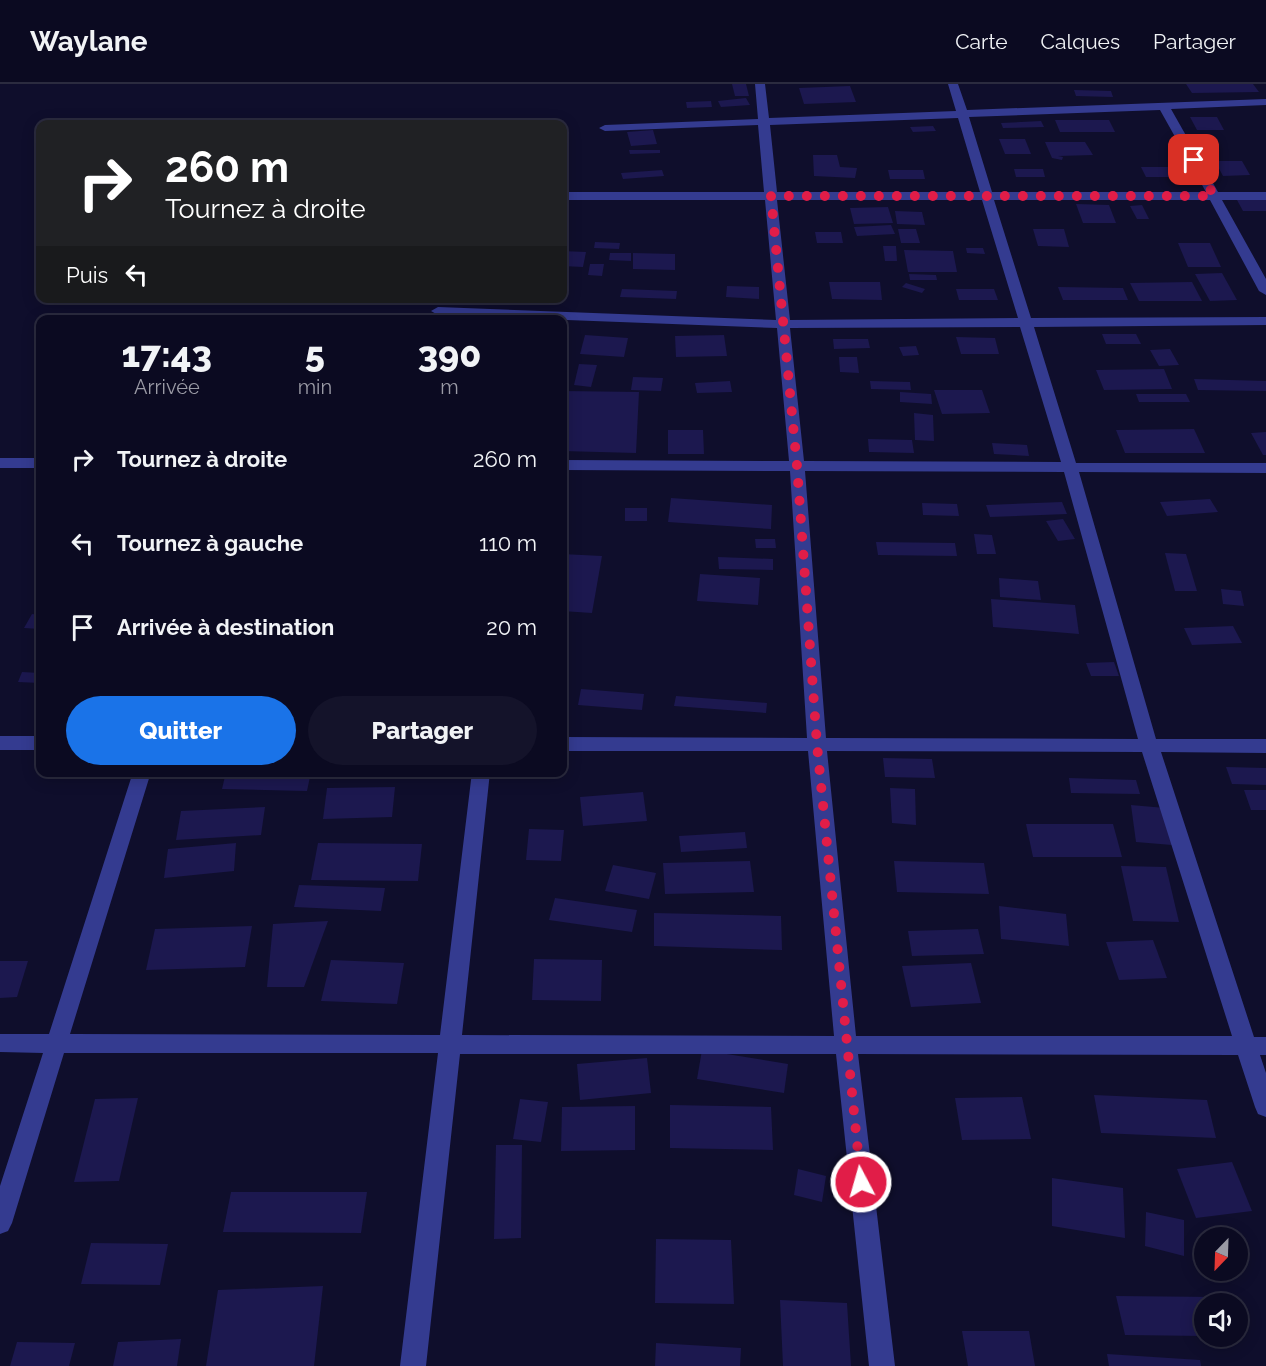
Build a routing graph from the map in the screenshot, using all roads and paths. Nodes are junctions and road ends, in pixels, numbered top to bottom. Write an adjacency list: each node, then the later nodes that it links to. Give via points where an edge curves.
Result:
1 (760, 84): 6 (street)
2 (952, 84): 5 (street)
3 (1266, 102): 4 (street)
4 (1164, 106): 5 (street); 11 (street)
5 (962, 114): 6 (street); 10 (street)
6 (763, 122): 7 (street); 9 (street)
7 (605, 128)
8 (567, 196): 9 (street)
9 (771, 196): 10 (street); 19 (street)
10 (987, 196): 11 (street); 18 (street)
11 (1214, 196): 12 (street); 13 (street)
12 (1266, 196)
13 (1266, 291)
14 (438, 311): 15 (street)
15 (544, 315)
16 (567, 316): 19 (street)
17 (1266, 321): 18 (street)
18 (1026, 322): 19 (street); 24 (street)
19 (784, 324): 23 (street)
20 (0, 463): 21 (street)
21 (36, 463)
22 (567, 465): 23 (street)
23 (797, 466): 24 (street); 29 (street)
24 (1070, 467): 25 (street); 30 (street)
25 (1266, 468)
26 (0, 743): 27 (street)
27 (36, 743)
28 (567, 744): 29 (street)
29 (817, 745): 30 (street); 37 (street)
30 (1149, 745): 31 (street); 38 (street)
31 (1266, 746)
32 (140, 777): 35 (street)
33 (480, 777): 36 (street)
34 (0, 1043): 35 (street)
35 (56, 1043): 36 (street); 40 (street)
36 (450, 1044): 37 (street); 41 (street)
37 (846, 1044): 38 (street); 42 (street)
38 (1255, 1046): 39 (street)
39 (1266, 1107)
40 (0, 1223)
41 (413, 1366)
42 (882, 1366)

